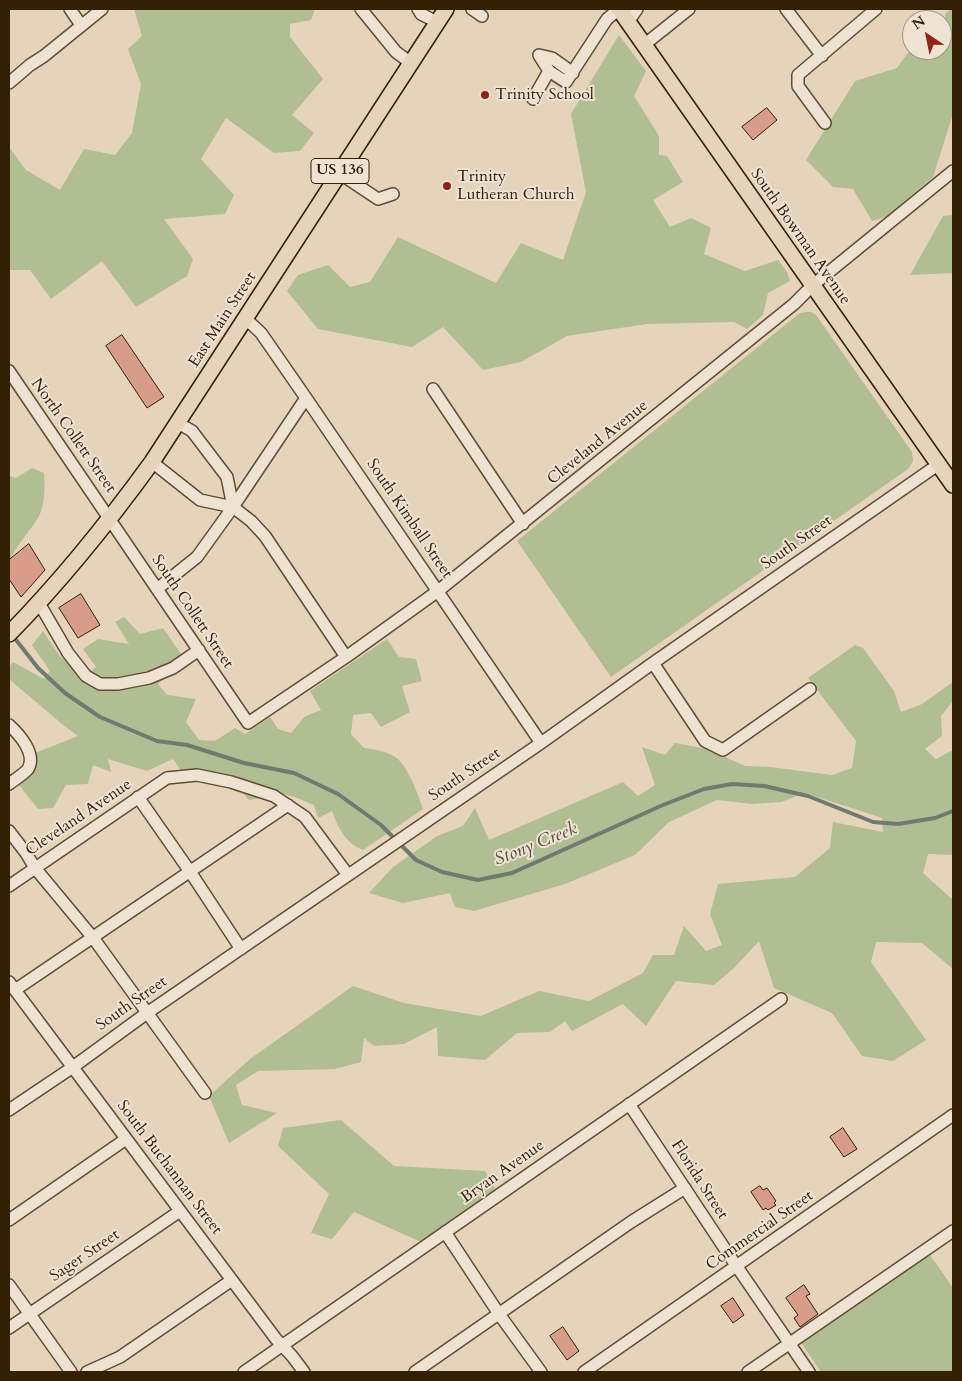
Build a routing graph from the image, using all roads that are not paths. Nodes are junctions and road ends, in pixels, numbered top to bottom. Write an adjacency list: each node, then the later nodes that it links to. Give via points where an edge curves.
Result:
1 (70, 9): 15 (street)
2 (102, 9): 15 (street)
3 (362, 9): 12 (street)
4 (418, 9): 14 (street)
5 (446, 9): 14 (main road, East Main Street / US 136)
6 (472, 9): 13 (street)
7 (637, 9): 11 (street)
8 (689, 9): 16 (street)
9 (786, 9): 17 (street)
10 (876, 9): 17 (street)
11 (622, 13): 16 (main road, South Bowman Avenue); 20 (street, via 607,20)
12 (368, 15): 18 (street, via 396,52)
13 (482, 16)
14 (437, 22): 18 (main road, East Main Street / US 136)
15 (81, 26): 21 (street)
16 (644, 44): 27 (main road, South Bowman Avenue)
17 (822, 56): 23 (street, via 798,76 798,86)
18 (411, 63): 25 (main road, East Main Street / US 136)
19 (549, 71): 20 (street, via 566,82); 20 (street, via 539,55 552,58); 22 (street)
20 (573, 73)
21 (9, 83)
22 (533, 99)
23 (825, 123)
24 (953, 171): 27 (street, Cleveland Avenue)
25 (339, 174): 26 (street, via 378,199); 28 (main road, East Main Street / US 136)
26 (394, 194)
27 (813, 285): 34 (main road, South Bowman Avenue); 38 (street, Cleveland Avenue, via 794,304)
28 (245, 318): 31 (street, South Kimball Street, via 261,333); 32 (main road, East Main Street / US 136)
29 (9, 371): 37 (street, North Collett Street)
30 (433, 389): 38 (street)
31 (306, 398): 36 (street); 40 (street, South Kimball Street)
32 (178, 423): 33 (main road, East Main Street / US 136); 36 (street, via 192,431 227,478)
33 (152, 462): 36 (street, via 200,500); 37 (main road, East Main Street / US 136)
34 (939, 464): 35 (main road, South Bowman Avenue); 45 (street, South Street)
35 (953, 485)
36 (233, 507): 39 (street, via 198,557); 44 (street, via 266,536)
37 (110, 520): 39 (street, South Collett Street); 41 (main road, East Main Street / US 136)
38 (523, 524): 40 (street, Cleveland Avenue)
39 (157, 589): 43 (street, South Collett Street)
40 (438, 591): 44 (street, Cleveland Avenue); 49 (street, South Kimball Street)
41 (39, 603): 42 (main road, East Main Street / US 136); 43 (street, via 68,653 86,676 100,684 149,678 173,668)
42 (9, 634)
43 (198, 650): 47 (street, South Collett Street)
44 (346, 657): 47 (street, Cleveland Avenue)
45 (653, 663): 46 (street, via 705,741 723,750); 49 (street, South Street)
46 (810, 689)
47 (248, 723)
48 (9, 724): 50 (street, via 31,756 28,769)
49 (541, 743): 56 (street, South Street)
50 (9, 784)
51 (138, 797): 52 (street, Cleveland Avenue, via 167,778 197,775 274,796); 54 (street, Cleveland Avenue); 55 (street)
52 (288, 805): 55 (street); 56 (street, via 305,817)
53 (9, 831): 54 (street)
54 (35, 868): 57 (street, Cleveland Avenue); 58 (street)
55 (191, 873): 58 (street); 59 (street)
56 (348, 875): 59 (street, South Street)
57 (9, 886)
58 (94, 939): 60 (street); 62 (street)
59 (241, 949): 62 (street, South Street)
60 (12, 986): 63 (street, South Buchannan Street)
61 (781, 999): 65 (street, Bryan Avenue)
62 (147, 1013): 63 (street, South Street); 64 (street)
63 (73, 1066): 66 (street, South Street); 68 (street, South Buchannan Street)
64 (205, 1093)
65 (629, 1104): 69 (street, Florida Street); 73 (street, Bryan Avenue)
66 (9, 1110)
67 (953, 1115): 74 (street, Commercial Street)
68 (126, 1138): 70 (street, South Buchannan Street); 71 (street)
69 (684, 1188): 74 (street, Florida Street); 78 (street)
70 (180, 1211): 75 (street, South Buchannan Street); 77 (street, Sager Street)
71 (9, 1220)
72 (953, 1231): 80 (street)
73 (445, 1232): 78 (street); 81 (street, Bryan Avenue)
74 (737, 1267): 80 (street, Florida Street); 88 (street, Commercial Street)
75 (232, 1280): 81 (street, South Buchannan Street); 83 (street, via 120,1357)
76 (9, 1284): 77 (street)
77 (29, 1314): 79 (street, Sager Street); 82 (street)
78 (499, 1314): 86 (street); 87 (street)
79 (9, 1328)
80 (790, 1344): 89 (street); 90 (street, Florida Street)
81 (283, 1346): 84 (street, Bryan Avenue); 85 (street, South Buchannan Street)
82 (71, 1372)
83 (87, 1372)
84 (244, 1372)
85 (304, 1372)
86 (415, 1372)
87 (541, 1372)
88 (584, 1372)
89 (748, 1372)
90 (809, 1372)

